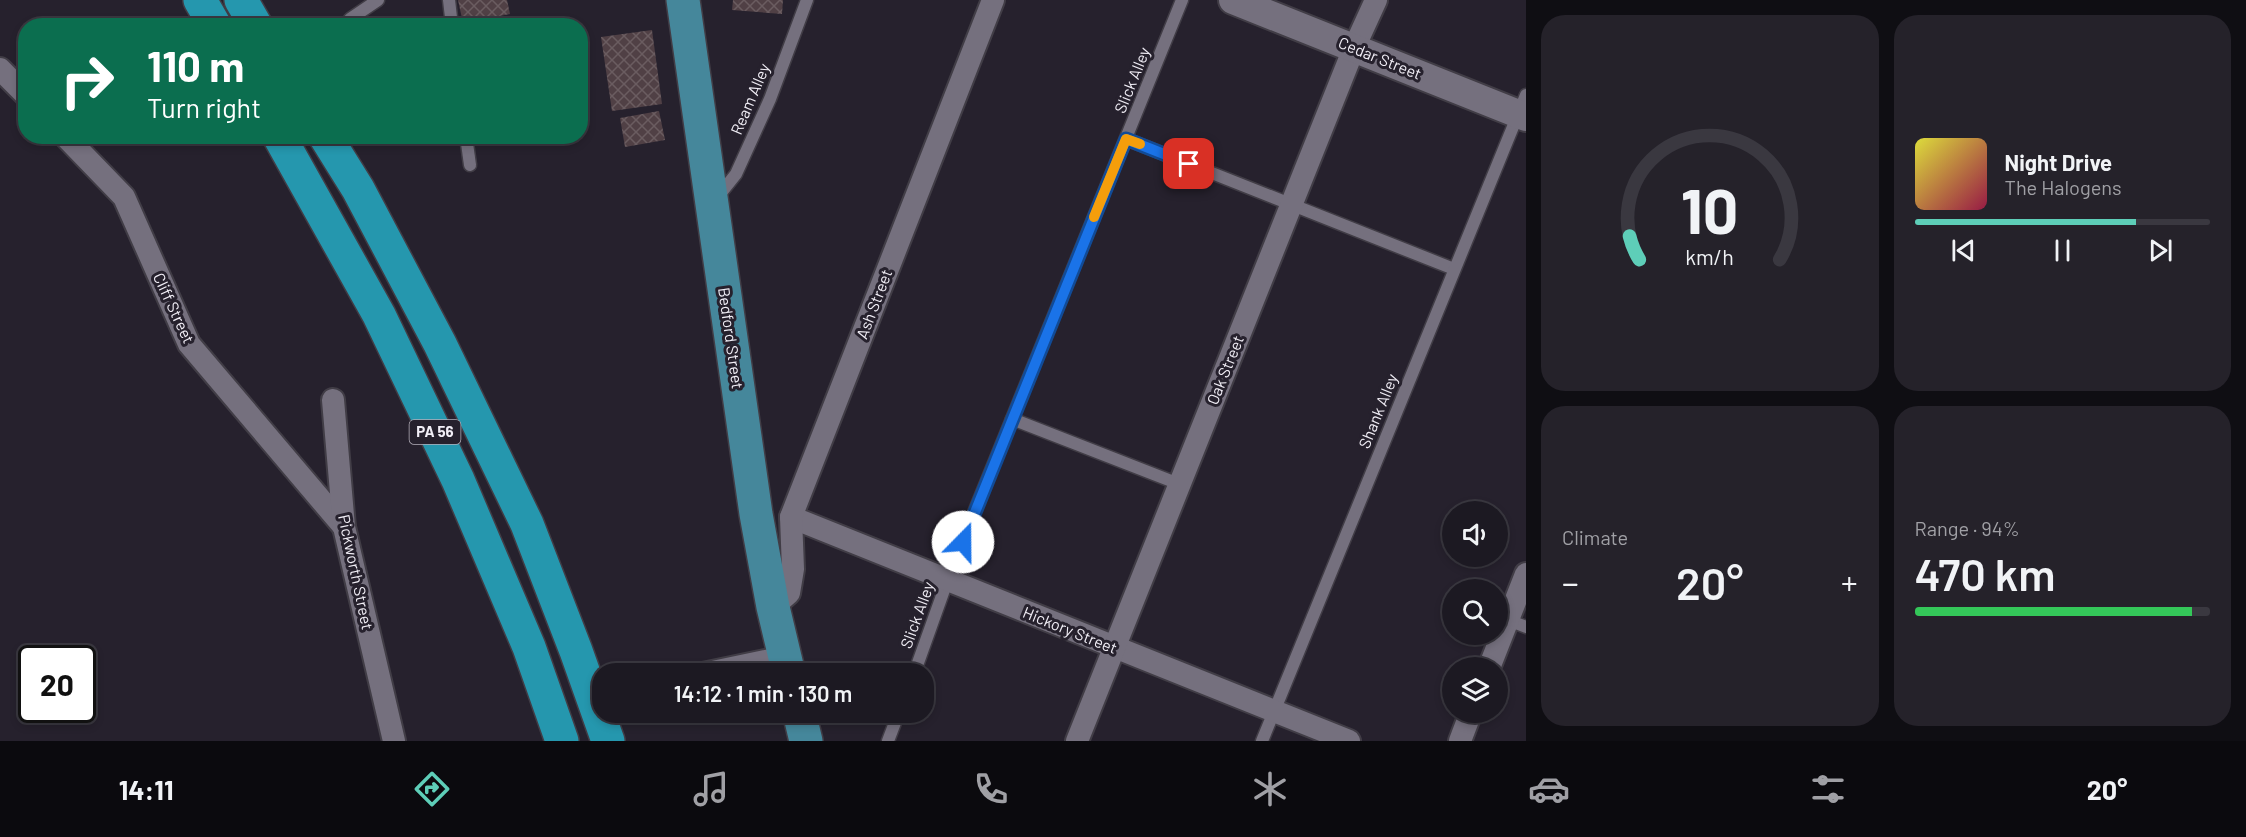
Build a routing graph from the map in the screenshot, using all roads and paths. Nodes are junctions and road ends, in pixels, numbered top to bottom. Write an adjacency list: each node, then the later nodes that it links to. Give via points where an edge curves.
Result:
1 (200, 0): 11 (highway)
2 (240, 0): 12 (highway)
3 (378, 0): 13 (lane)
4 (449, 0): 14 (lane)
5 (683, 0): 26 (main road, Bedford Street)
6 (807, 0): 26 (lane, Ream Alley, via 770,99 736,174)
7 (993, 0): 31 (street, Ash Street)
8 (1182, 0): 19 (lane, Slick Alley)
9 (1233, 0): 15 (street, Cedar Street)
10 (1376, 0): 15 (street, Oak Street)
11 (210, 18)
12 (251, 18)
13 (351, 18)
14 (451, 18)
15 (1354, 48): 18 (street, Cedar Street); 25 (street, Oak Street)
16 (0, 69): 17 (street)
17 (18, 87)
18 (1523, 108): 27 (lane, Shank Alley)
19 (1126, 139): 25 (lane); 29 (lane, Slick Alley)
20 (73, 144): 32 (street, Cliff Street, via 124,197 189,344)
21 (283, 144): 46 (highway, PA 56, via 379,315 453,470 529,647)
22 (331, 144): 47 (highway, PA 56, via 440,344 527,524)
23 (467, 144): 24 (lane)
24 (470, 165)
25 (1292, 204): 27 (lane); 30 (street, Oak Street)
26 (712, 205): 35 (main road, Bedford Street)
27 (1454, 269): 41 (lane, Shank Alley)
28 (333, 400): 32 (street, Pickworth Street)
29 (1012, 419): 30 (lane); 34 (lane, Slick Alley)
30 (1179, 484): 37 (street, Oak Street)
31 (791, 517): 34 (street, Hickory Street); 35 (street, Ash Street, via 793,569 789,593)
32 (344, 527): 45 (street, Pickworth Street)
33 (1526, 574): 36 (street)
34 (947, 581): 37 (street, Hickory Street); 40 (lane, Slick Alley)
35 (773, 607): 39 (main road, Bedford Street)
36 (1517, 624): 38 (street)
37 (1114, 648): 41 (street, Hickory Street); 50 (street, Oak Street)
38 (1496, 657)
39 (787, 663)
40 (918, 663)
41 (1273, 711): 51 (lane, Shank Alley); 52 (street, Hickory Street)
42 (802, 723): 48 (main road)
43 (895, 723): 49 (lane)
44 (1467, 723): 53 (street)
45 (394, 741)
46 (562, 741)
47 (608, 741)
48 (806, 741)
49 (888, 741)
50 (1077, 741)
51 (1262, 741)
52 (1349, 741)
53 (1460, 741)

